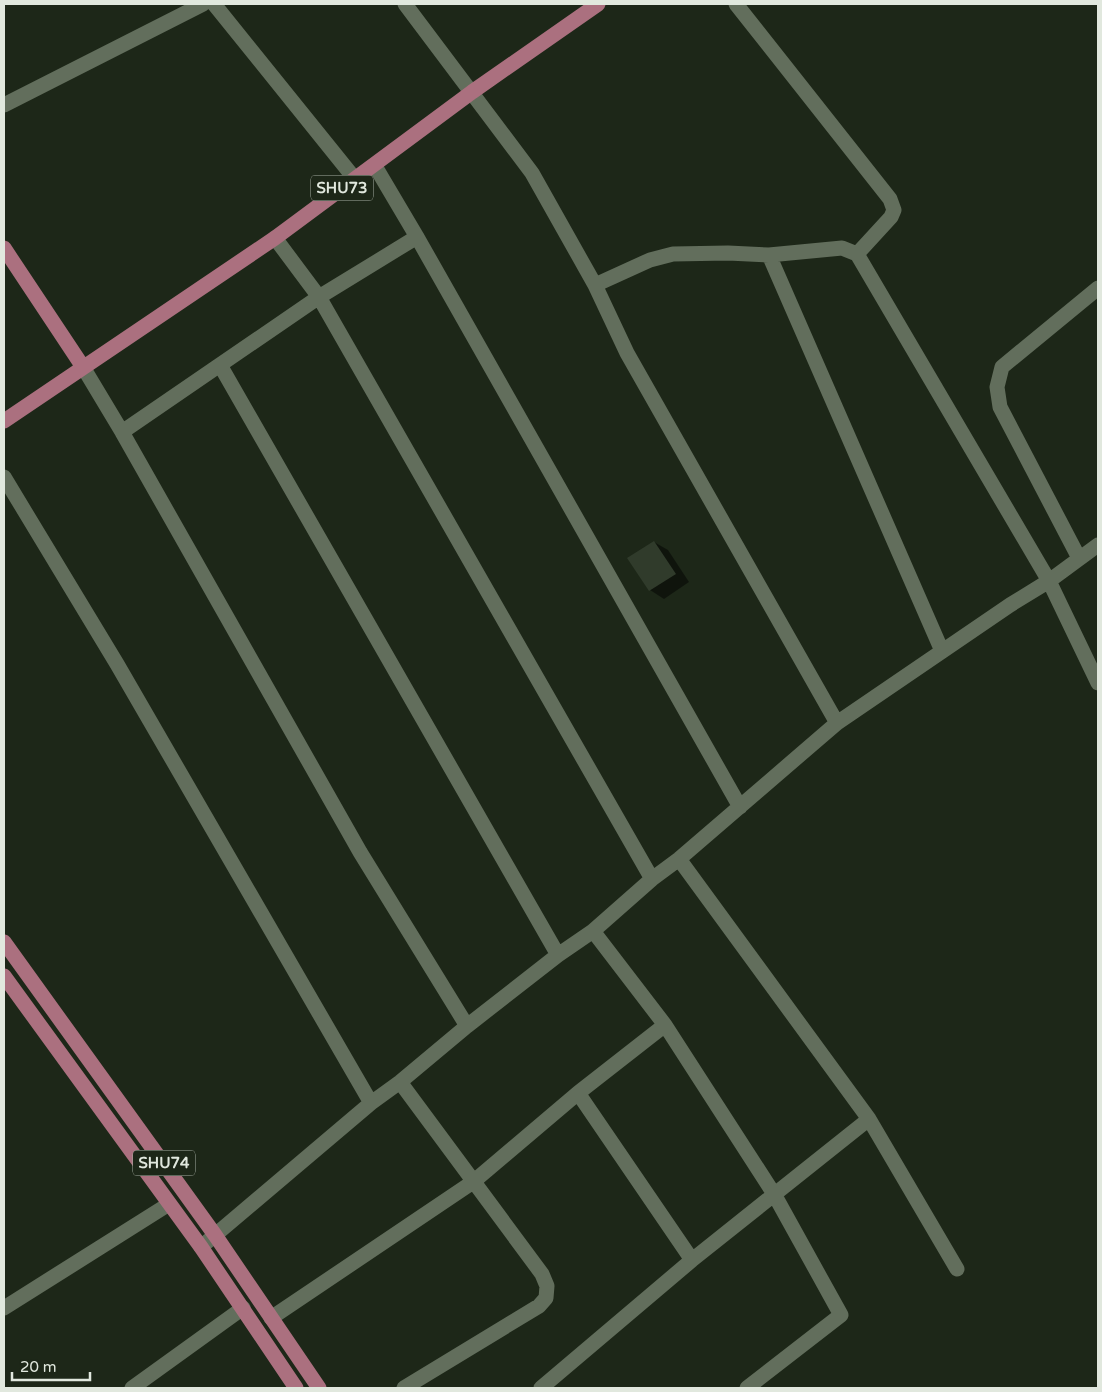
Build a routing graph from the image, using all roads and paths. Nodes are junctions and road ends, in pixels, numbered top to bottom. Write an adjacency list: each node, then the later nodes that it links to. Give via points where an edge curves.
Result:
1 (203, 4): 7 (street)
2 (214, 4): 9 (street)
3 (405, 4): 6 (street)
4 (598, 4): 6 (main road, SHU73)
5 (736, 4): 13 (street, via 890,199 894,210 891,217)
6 (472, 92): 8 (main road, SHU73); 15 (street, via 532,173)
7 (4, 105)
8 (375, 166): 9 (main road, SHU73); 10 (street)
9 (354, 179): 11 (main road, SHU73)
10 (417, 237): 17 (street); 29 (street)
11 (275, 238): 17 (street); 19 (main road, SHU73)
12 (5, 253): 19 (main road)
13 (857, 254): 14 (street, via 842,248); 25 (street)
14 (770, 255): 15 (street, via 673,254 650,260); 26 (street)
15 (595, 285): 28 (street, via 627,353)
16 (1098, 288): 24 (street, via 1002,366 997,387 1000,407)
17 (320, 297): 18 (street); 31 (street)
18 (220, 365): 21 (street); 34 (street)
19 (83, 367): 20 (main road, SHU73); 21 (street)
20 (4, 421)
21 (122, 432): 37 (street, via 360,852)
22 (4, 477): 40 (street, via 122,673)
23 (1098, 545): 24 (street)
24 (1079, 558): 25 (street)
25 (1049, 581): 26 (street); 27 (street)
26 (942, 651): 28 (street)
27 (1098, 683)
28 (837, 723): 29 (street)
29 (740, 806): 30 (street)
30 (679, 859): 31 (street); 41 (street)
31 (652, 879): 32 (street)
32 (592, 931): 34 (street); 36 (street)
33 (4, 942): 45 (main road, SHU74)
34 (558, 955): 37 (street)
35 (4, 976): 44 (main road, SHU74)
36 (665, 1025): 39 (street); 43 (street)
37 (467, 1026): 38 (street)
38 (400, 1082): 40 (street); 42 (street)
39 (578, 1093): 42 (street); 47 (street)
40 (371, 1103): 45 (street)
41 (869, 1119): 43 (street); 48 (street)
42 (473, 1182): 51 (street); 55 (street, via 542,1274 547,1286 546,1298 539,1306)
43 (774, 1194): 47 (street); 57 (street, via 841,1315)
44 (169, 1204): 46 (main road, SHU74); 49 (street)
45 (215, 1235): 46 (street); 51 (main road, SHU74)
46 (201, 1247): 50 (main road, SHU74)
47 (692, 1260): 56 (street)
48 (958, 1269)
49 (4, 1308)
50 (243, 1308): 52 (street); 53 (main road, SHU74)
51 (271, 1318): 54 (main road, SHU74)
52 (132, 1388)
53 (296, 1388)
54 (320, 1388)
55 (404, 1388)
56 (541, 1388)
57 (747, 1388)

